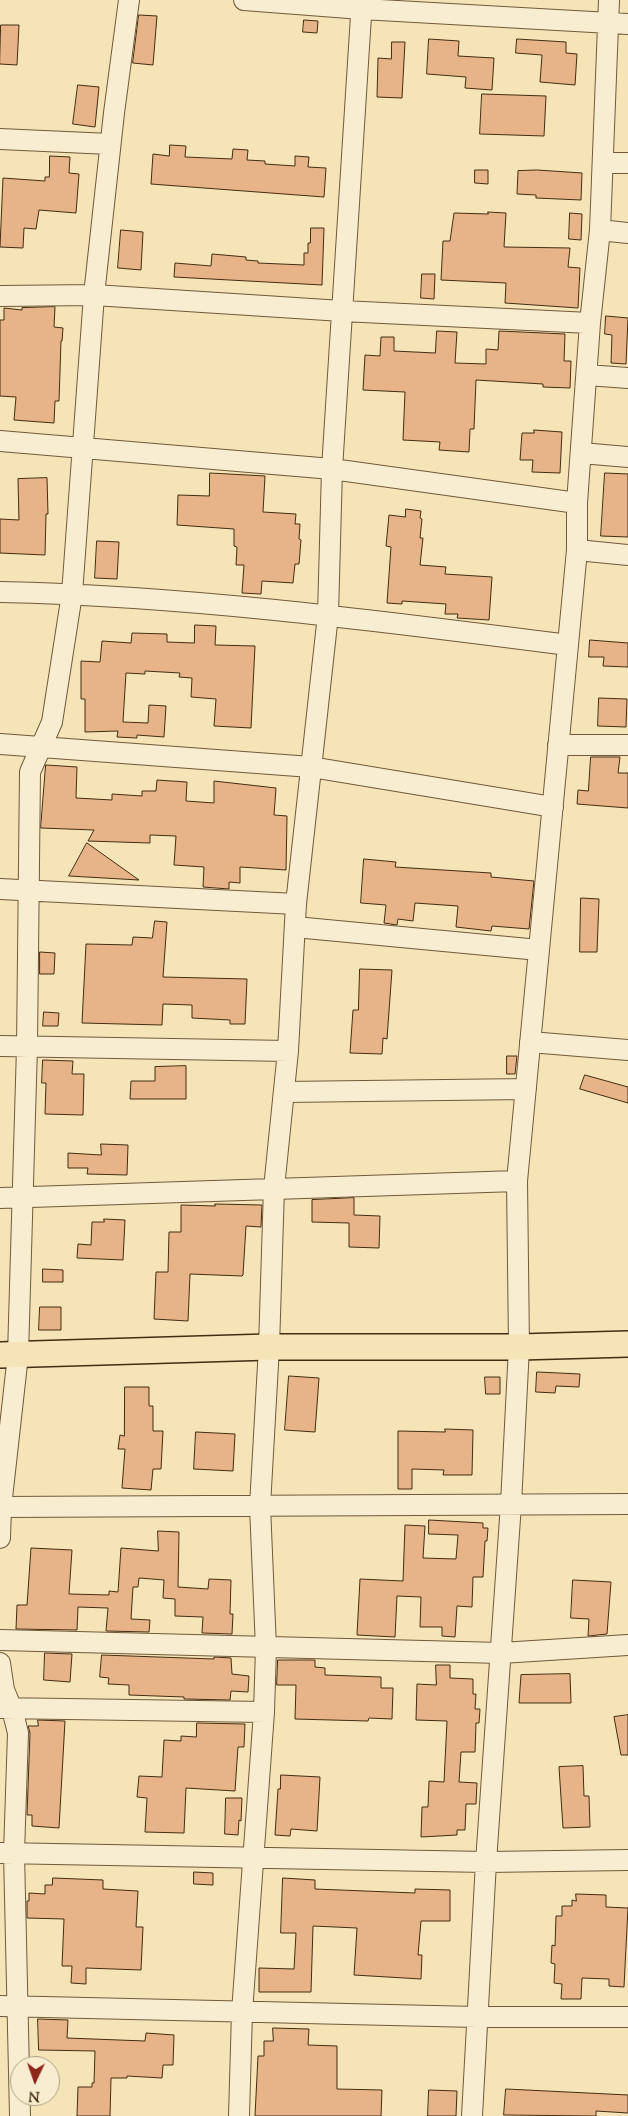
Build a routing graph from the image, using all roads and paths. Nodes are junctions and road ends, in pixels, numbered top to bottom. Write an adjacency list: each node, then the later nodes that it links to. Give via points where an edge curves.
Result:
1 (129, 0): 8 (street)
2 (244, 0): 4 (street)
3 (609, 0): 5 (street)
4 (362, 5): 5 (street); 15 (street)
5 (608, 22): 6 (street); 9 (street)
6 (628, 24)
7 (0, 139): 8 (street)
8 (110, 144): 13 (street)
9 (603, 163): 10 (street); 11 (street)
10 (628, 163)
11 (600, 230): 12 (street); 16 (street)
12 (628, 232)
13 (94, 295): 14 (street); 15 (street); 20 (street)
14 (0, 296)
15 (342, 311): 16 (street); 23 (street)
16 (590, 323): 17 (street)
17 (587, 375): 18 (street); 21 (street)
18 (628, 378)
19 (0, 441): 20 (street)
20 (83, 447): 23 (street); 28 (street)
21 (581, 454): 22 (street); 24 (street)
22 (628, 457)
23 (332, 469): 24 (street); 29 (street)
24 (577, 503): 25 (street)
25 (577, 550): 26 (street); 30 (street)
26 (628, 555)
27 (0, 592): 28 (street)
28 (72, 594): 29 (street); 34 (street, via 52,722)
29 (328, 615): 30 (street); 35 (street)
30 (568, 645): 32 (street)
31 (0, 744): 34 (street)
32 (558, 745): 33 (street); 36 (street)
33 (628, 745)
34 (41, 747): 35 (street); 38 (street, via 30,772)
35 (311, 767): 36 (street); 39 (street)
36 (553, 807): 41 (street)
37 (0, 890): 38 (street)
38 (29, 890): 39 (street); 44 (street)
39 (296, 904): 40 (street)
40 (295, 927): 41 (street); 46 (street)
41 (539, 950): 42 (street)
42 (530, 1042): 45 (street); 47 (street)
43 (0, 1046): 44 (street)
44 (27, 1047): 46 (street); 52 (street)
45 (628, 1050)
46 (288, 1051): 48 (street)
47 (526, 1089): 48 (street); 49 (street)
48 (284, 1092): 50 (street)
49 (517, 1181): 50 (street); 55 (street)
50 (274, 1188): 52 (street); 54 (street)
51 (0, 1198): 52 (street)
52 (22, 1198): 56 (street)
53 (628, 1344): 55 (main road)
54 (269, 1347): 55 (main road); 56 (main road); 59 (street)
55 (519, 1347): 57 (street)
56 (9, 1355): 60 (street)
57 (511, 1504): 58 (street); 59 (street); 65 (street)
58 (628, 1504)
59 (260, 1506): 60 (street); 64 (street)
60 (1, 1507): 61 (street)
61 (0, 1538)
62 (0, 1640): 64 (street)
63 (628, 1645): 65 (street)
64 (266, 1648): 65 (street); 68 (street)
65 (501, 1653): 72 (street)
66 (0, 1663): 67 (street)
67 (6, 1709): 68 (street); 69 (street, via 18,1733)
68 (264, 1712): 70 (street)
69 (7, 1853): 70 (street); 73 (street)
70 (254, 1859): 72 (street); 74 (street)
71 (628, 1860): 72 (street)
72 (486, 1862): 75 (street)
73 (9, 2006): 74 (street); 77 (street)
74 (242, 2012): 75 (street); 78 (street)
75 (477, 2017): 76 (street); 79 (street)
76 (628, 2017)
77 (20, 2116)
78 (239, 2116)
79 (472, 2116)

